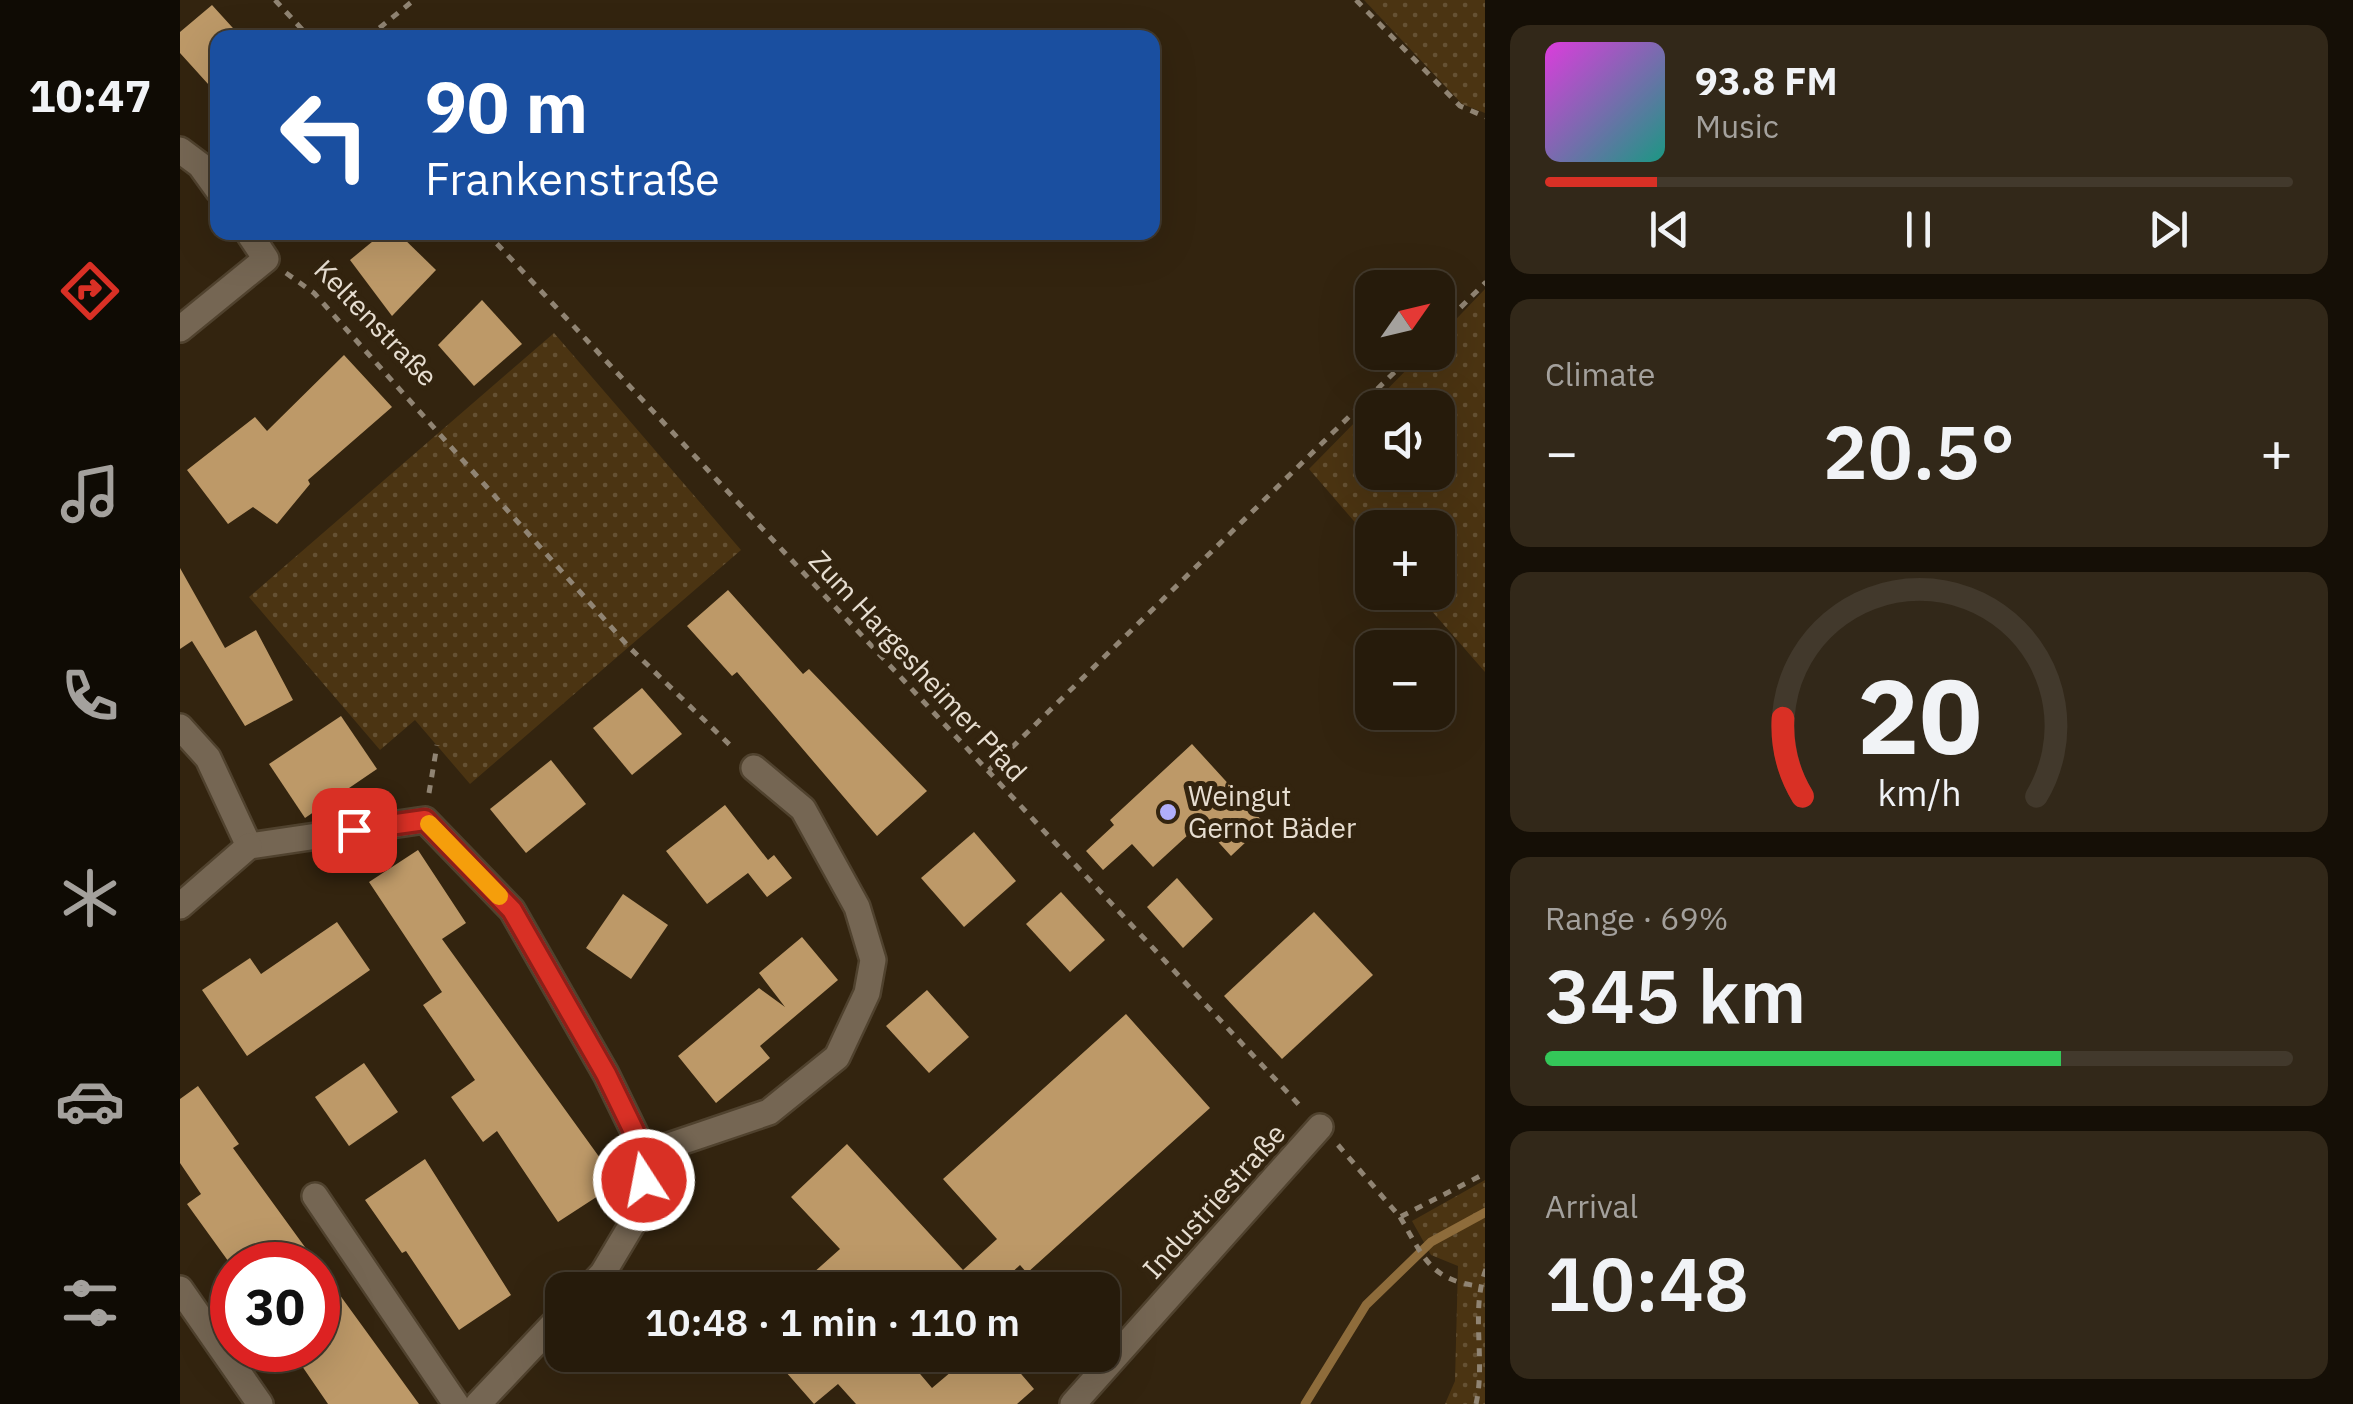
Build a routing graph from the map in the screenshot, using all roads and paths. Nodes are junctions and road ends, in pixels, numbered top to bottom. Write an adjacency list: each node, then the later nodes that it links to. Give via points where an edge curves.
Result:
1 (275, 0): 4 (path)
2 (414, 0): 5 (path)
3 (1356, 0): 6 (path, via 1460,106)
4 (303, 30)
5 (377, 30)
6 (1485, 117)
7 (180, 150): 8 (street)
8 (210, 179)
9 (253, 240): 11 (street)
10 (493, 240): 19 (path, Zum Hargesheimer Pfad)
11 (266, 259): 14 (street); 18 (path, Keltenstraße, via 314,293 629,647)
12 (1485, 283): 13 (path)
13 (1455, 313)
14 (180, 329)
15 (1397, 370): 19 (path)
16 (180, 727): 21 (street, via 208,758)
17 (437, 745): 20 (path)
18 (754, 768): 24 (street, via 804,809 857,907 873,960 867,993 837,1057 768,1112)
19 (988, 771): 23 (path, Zum Hargesheimer Pfad)
20 (425, 820): 21 (street); 24 (street, via 512,910)
21 (249, 846): 22 (street)
22 (180, 906)
23 (1320, 1128): 27 (path, Zum Hargesheimer Pfad); 36 (street, Industriestraße)
24 (645, 1154): 29 (street, via 643,1206)
25 (1485, 1174): 27 (path)
26 (315, 1196): 34 (street)
27 (1400, 1217): 30 (path, Zum Hargesheimer Pfad, via 1448,1283)
28 (1485, 1271): 30 (path)
29 (604, 1272)
30 (1479, 1286): 37 (path, via 1483,1342)
31 (180, 1288): 33 (street)
32 (545, 1333): 35 (street)
33 (260, 1404)
34 (456, 1404)
35 (478, 1404)
36 (1073, 1404)
37 (1476, 1404)

